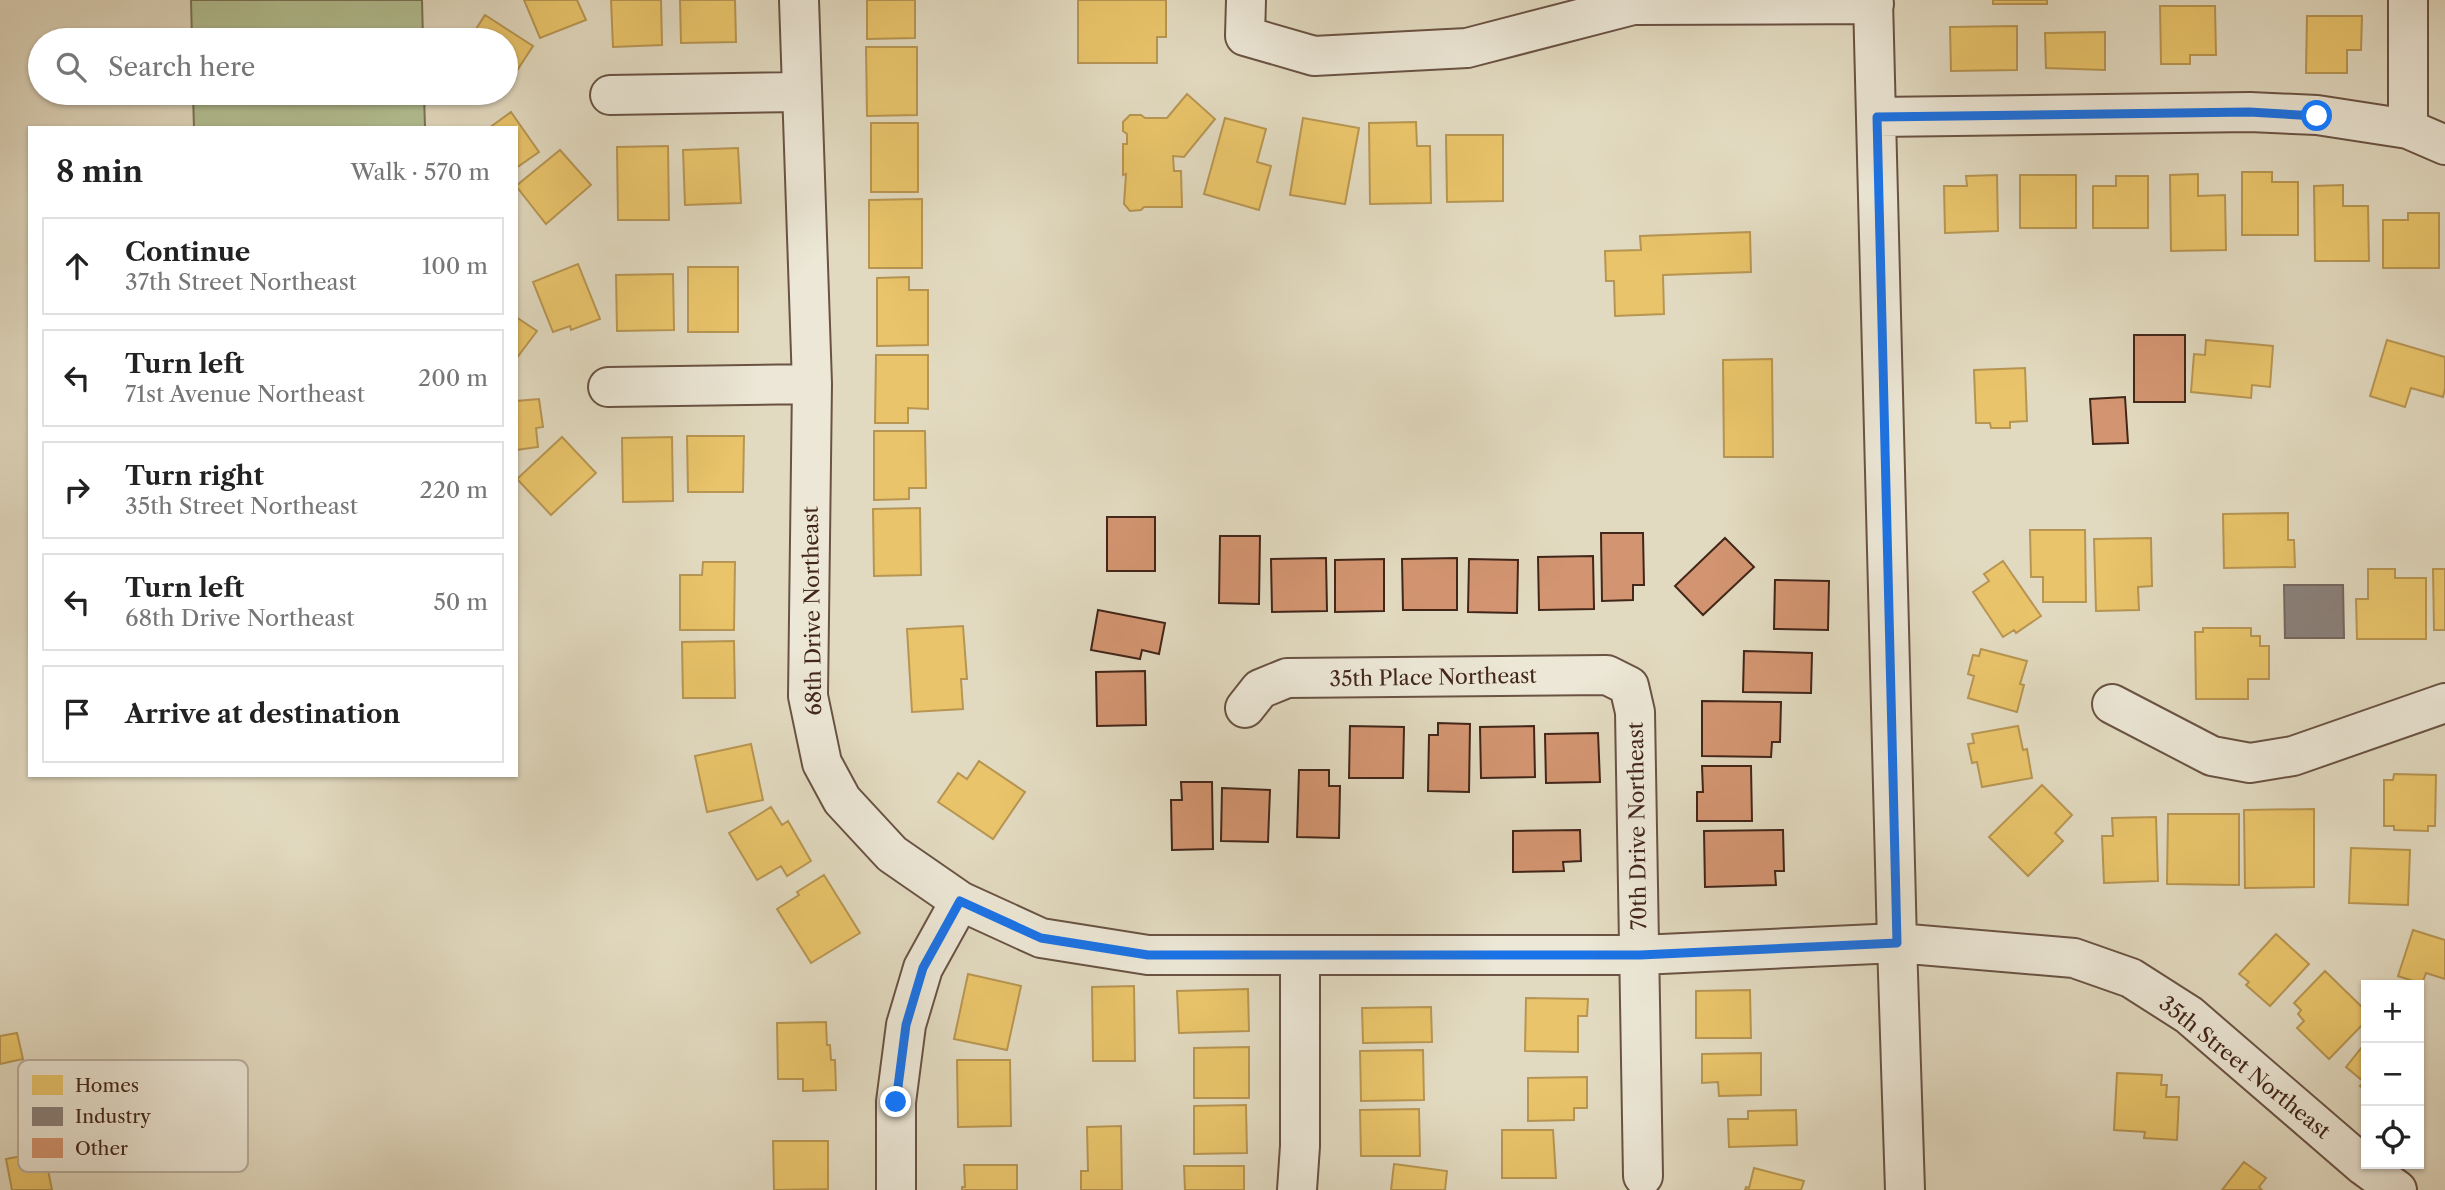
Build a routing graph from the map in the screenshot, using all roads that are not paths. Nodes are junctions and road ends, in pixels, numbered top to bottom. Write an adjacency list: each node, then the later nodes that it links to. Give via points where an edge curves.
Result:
1 (799, 0): 5 (street, 68th Drive Northeast)
2 (1246, 0): 4 (street, via 1245,36 1314,56 1467,48 1633,5)
3 (2408, 0): 8 (street)
4 (1873, 2): 7 (street)
5 (802, 92): 6 (street); 10 (street, 68th Drive Northeast)
6 (610, 95)
7 (1877, 117): 8 (street, via 2249,112); 17 (street)
8 (2408, 129): 9 (street)
9 (2445, 145)
10 (811, 384): 11 (street); 16 (street, 68th Drive Northeast, via 808,696 822,764 842,800 892,854)
11 (608, 387)
12 (1629, 686): 15 (street, 35th Place Northeast, via 1607,675 1287,678 1260,689); 19 (street, 70th Drive Northeast, via 1635,712)
13 (2445, 703): 14 (street, via 2293,757 2249,764 2213,757)
14 (2112, 704)
15 (1245, 708)
16 (960, 901): 18 (street, 35th Street Northeast, via 1041,938 1148,955); 21 (street, via 923,968 906,1025 896,1102)
17 (1897, 943): 19 (street, 35th Street Northeast); 23 (street); 24 (street, 35th Street Northeast, via 2074,958 2132,978 2189,1015)
18 (1300, 955): 19 (street, 35th Street Northeast); 22 (street)
19 (1640, 955): 20 (street, 70th Drive Northeast)
20 (1643, 1176)
21 (896, 1190)
22 (1297, 1190)
23 (1905, 1190)
24 (2397, 1190)

